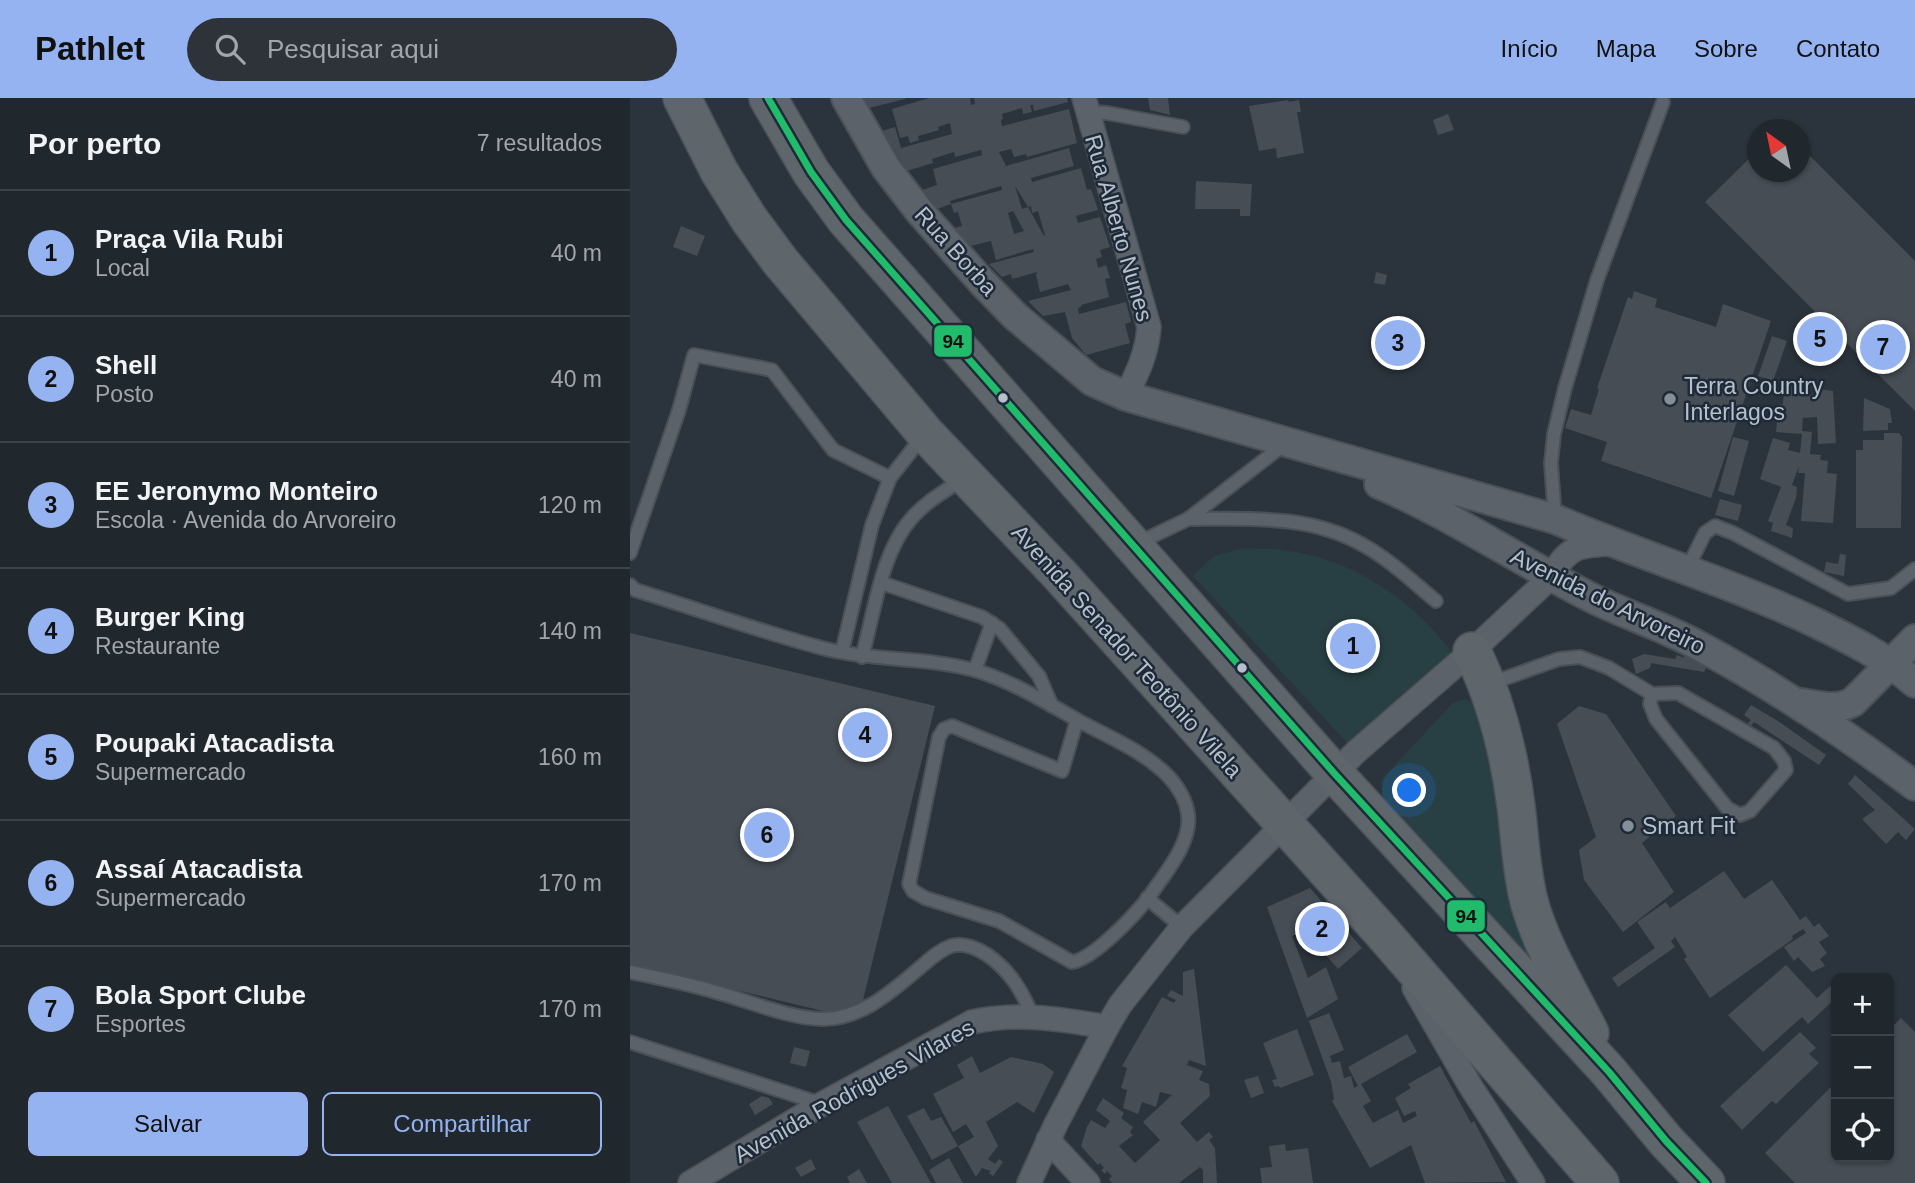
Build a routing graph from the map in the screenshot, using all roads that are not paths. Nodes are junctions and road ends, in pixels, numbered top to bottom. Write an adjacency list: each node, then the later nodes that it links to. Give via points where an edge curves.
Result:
1 (682, 98): 9 (main road, Avenida Senador Teotônio Vilela, via 719,171 780,261)
2 (768, 98): 16 (main road, via 811,172 846,220)
3 (846, 98): 7 (street, Rua Borba, via 886,168 920,212 1015,316)
4 (1663, 102): 14 (lane, via 1597,280 1565,388 1551,463)
5 (1086, 105): 6 (lane); 8 (street, Rua Alberto Nunes, via 1149,327 1147,348)
6 (1183, 127)
7 (1092, 381): 8 (street, Avenida do Arvoreiro)
8 (1126, 396): 10 (street, Avenida do Arvoreiro)
9 (925, 433): 11 (main road, Avenida Senador Teotônio Vilela); 12 (lane)
10 (1286, 443): 13 (lane); 14 (street, Avenida do Arvoreiro); 20 (street, Avenida do Arvoreiro, via 1424,504)
11 (967, 476): 21 (lane, via 911,518 891,552); 39 (main road, Avenida Senador Teotônio Vilela)
12 (890, 478): 17 (lane, via 833,450 772,370 694,355); 27 (lane, via 872,525)
13 (1188, 519): 16 (lane); 23 (lane, via 1300,522 1343,535 1365,545)
14 (1556, 519): 15 (street, Avenida do Arvoreiro)
15 (1615, 544): 18 (street, Avenida do Arvoreiro); 20 (street, via 1583,545 1559,562)
16 (1134, 546): 37 (main road)
17 (630, 553)
18 (1687, 569): 19 (lane, via 1705,533 1715,526 1848,594 1891,588); 29 (street, Avenida do Arvoreiro, via 1787,610)
19 (1915, 569)
20 (1553, 575): 26 (street); 34 (street, Avenida do Arvoreiro, via 1699,646)
21 (882, 583): 24 (lane); 28 (lane)
22 (630, 585): 27 (lane)
23 (1436, 601)
24 (992, 623): 30 (lane); 35 (lane, via 1039,676)
25 (1915, 639): 29 (street)
26 (1472, 651): 32 (main road); 37 (street)
27 (842, 652): 28 (lane)
28 (862, 657): 30 (lane)
29 (1891, 662): 31 (street, Avenida do Arvoreiro); 34 (street, via 1843,707)
30 (975, 670): 35 (lane)
31 (1915, 682)
32 (1489, 684): 33 (lane, via 1559,659 1580,657); 47 (main road, via 1507,755 1530,904)
33 (1652, 694): 33 (lane, via 1678,693 1774,748 1786,770 1750,811 1740,815 1727,808 1656,719 1650,704)
34 (1796, 703): 38 (street, Avenida do Arvoreiro)
35 (1052, 706): 36 (lane)
36 (1077, 720): 40 (lane, via 1154,764 1182,793 1188,829); 40 (lane, via 1062,771 952,726 944,729 909,884 925,898 999,921 1072,962 1097,951)
37 (1334, 773): 39 (street); 47 (main road)
38 (1915, 786)
39 (1283, 825): 41 (street); 42 (main road, Avenida Senador Teotônio Vilela)
40 (1147, 898): 41 (lane)
41 (1182, 927): 45 (street)
42 (1381, 931): 54 (street, via 1471,1087); 55 (main road, Avenida Senador Teotônio Vilela)
43 (630, 972): 44 (lane, via 823,1019 872,1005 937,952 964,945 987,955 1009,973)
44 (1033, 1017): 45 (street, Avenida Rodrigues Vilares); 48 (street, Avenida Rodrigues Vilares, via 972,1022)
45 (1107, 1027): 49 (street)
46 (630, 1042): 48 (lane)
47 (1609, 1072): 50 (main road)
48 (822, 1104): 51 (street, Avenida Rodrigues Vilares)
49 (1048, 1140): 52 (street); 53 (street)
50 (1693, 1179)
51 (690, 1183)
52 (1029, 1183)
53 (1088, 1183)
54 (1533, 1183)
55 (1600, 1183)

